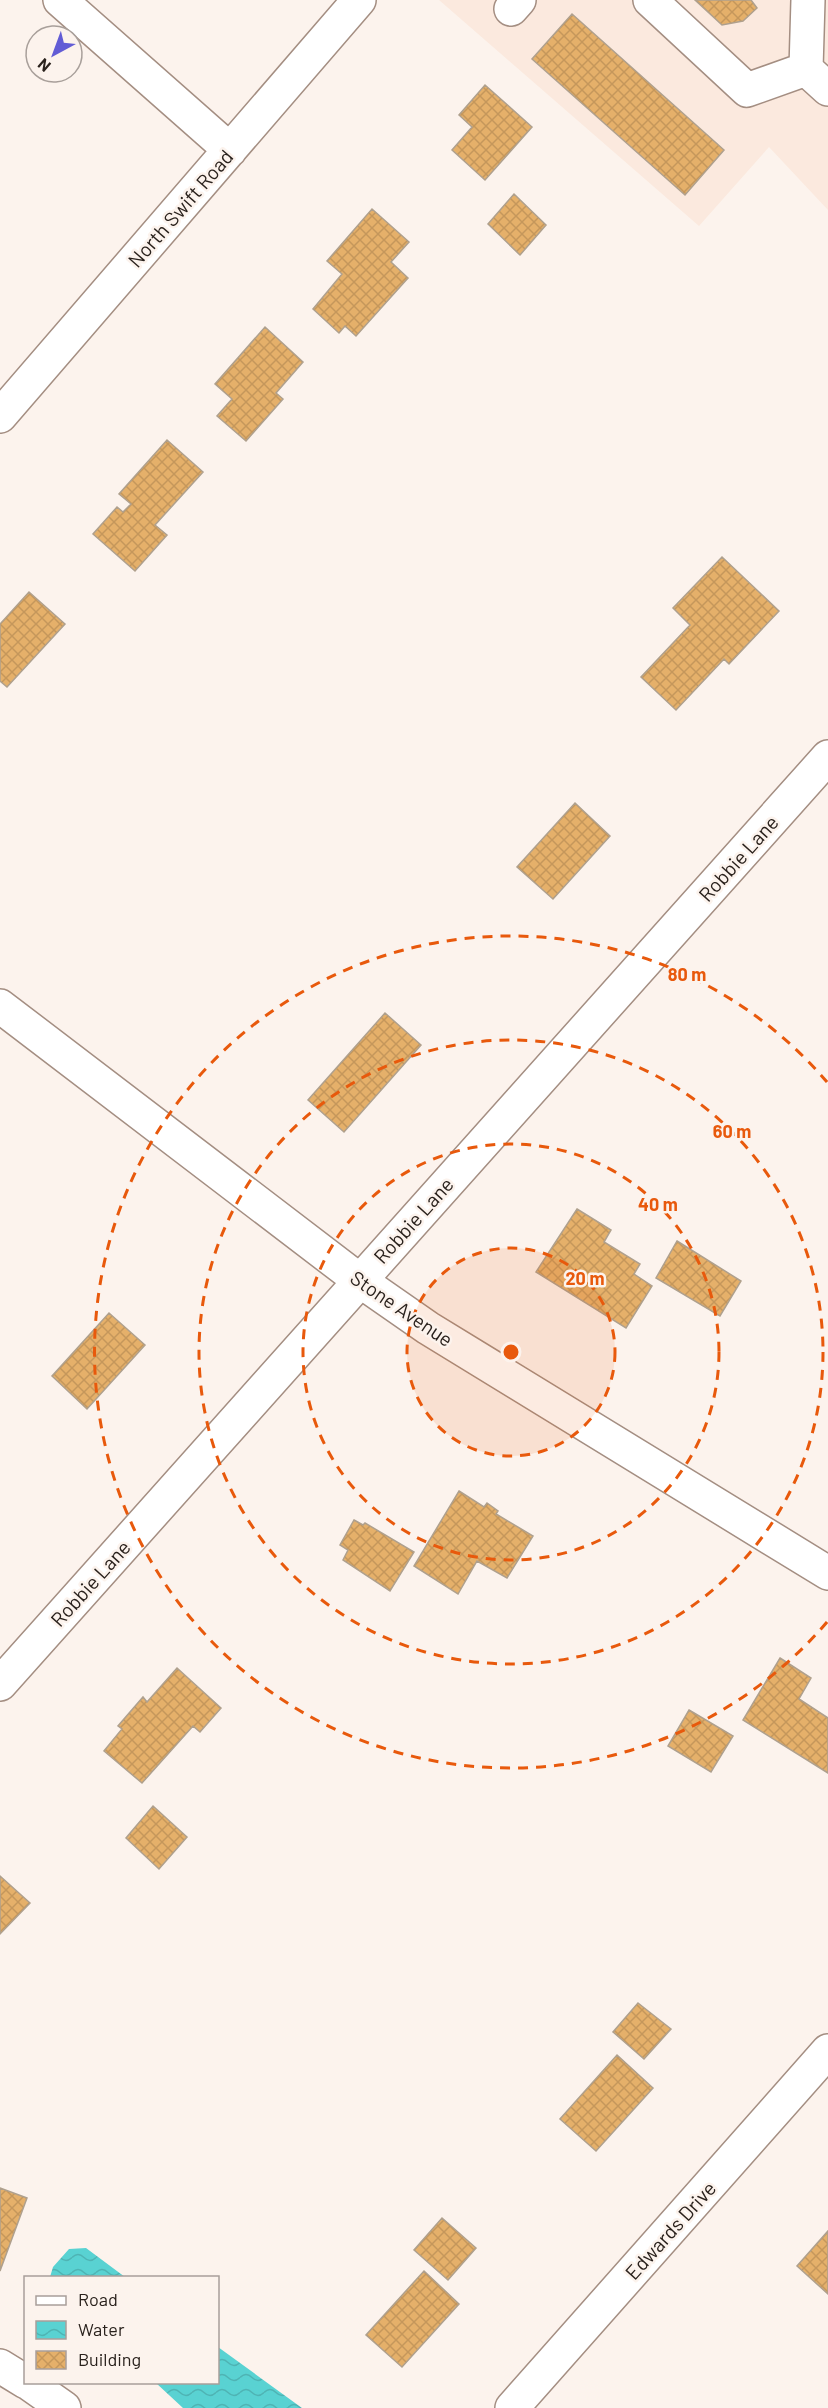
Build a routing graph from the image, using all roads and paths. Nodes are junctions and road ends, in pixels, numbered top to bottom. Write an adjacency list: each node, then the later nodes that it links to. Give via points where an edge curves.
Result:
1 (360, 0): 6 (street, North Swift Road)
2 (650, 0): 5 (street, via 747,90)
3 (808, 0): 5 (street)
4 (68, 3): 6 (street)
5 (817, 79)
6 (230, 150): 7 (street, North Swift Road)
7 (0, 416)
8 (828, 757): 10 (street, Robbie Lane)
9 (0, 1006): 10 (street, Stone Avenue)
10 (359, 1280): 11 (street, Stone Avenue, via 428,1328); 12 (street, Robbie Lane)
11 (828, 1573)
12 (0, 1684)
13 (828, 2051): 18 (street, Edwards Drive)
14 (0, 2366): 15 (street)
15 (24, 2381)
16 (29, 2384): 17 (street)
17 (64, 2408)
18 (512, 2408)

